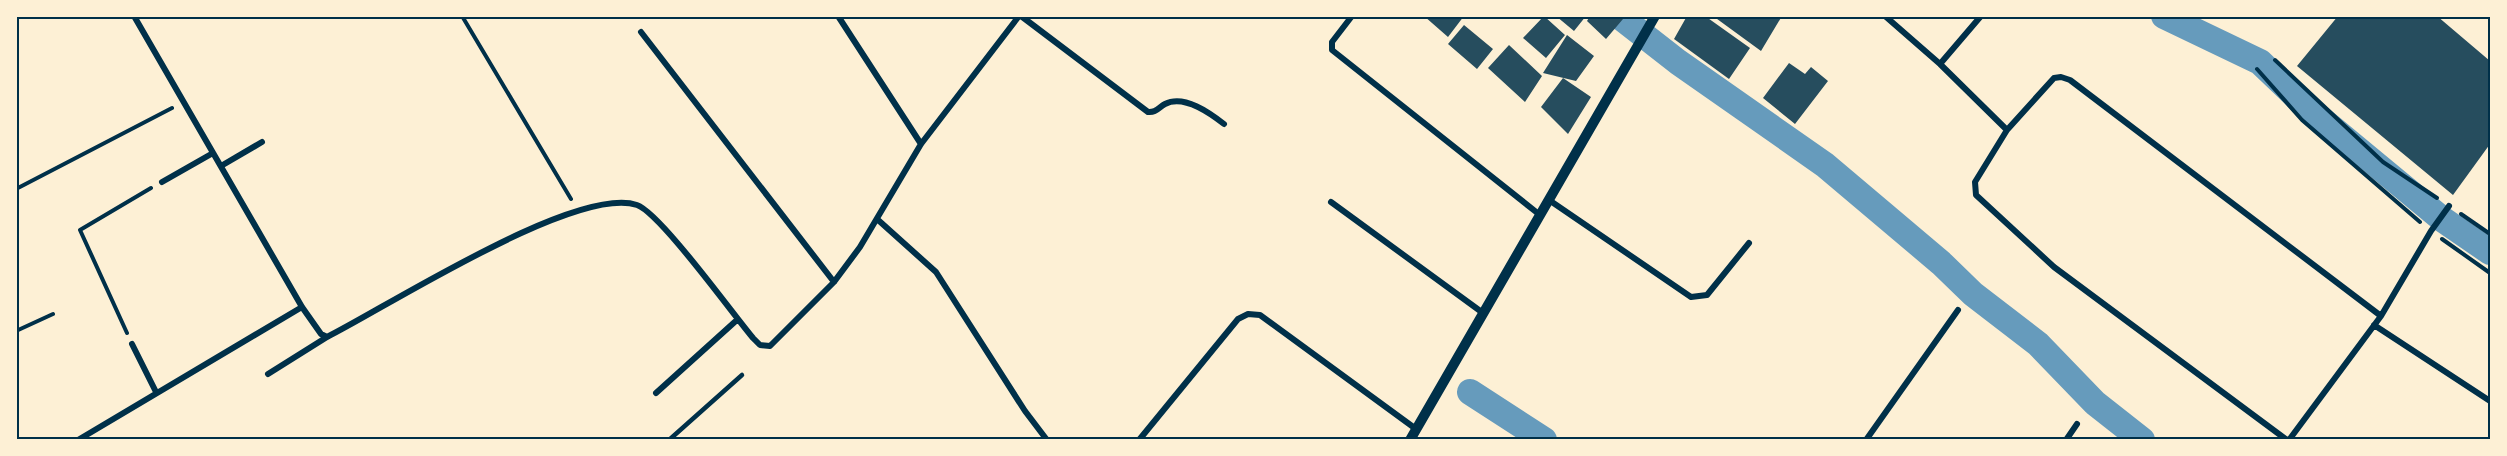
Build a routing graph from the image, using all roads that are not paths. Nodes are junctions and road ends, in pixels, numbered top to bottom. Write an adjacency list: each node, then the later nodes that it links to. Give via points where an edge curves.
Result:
1 (134, 16): 14 (street)
2 (838, 16): 13 (street)
3 (1020, 16): 10 (street, via 1148,112 1180,101); 13 (street)
4 (1352, 16): 20 (street, via 1332,42 1332,50)
5 (1885, 16): 9 (street)
6 (1981, 16): 9 (street)
7 (1653, 20): 17 (street)
8 (641, 32): 23 (street)
9 (1940, 64): 11 (street)
10 (1224, 124)
11 (2007, 130): 27 (street, via 2054,78 2070,80); 46 (street, via 1975,182 1976,195 2054,267)
12 (262, 142): 15 (street)
13 (921, 144): 21 (street)
14 (213, 153): 15 (street); 16 (street)
15 (221, 166): 24 (street)
16 (162, 182)
17 (1549, 200): 20 (street); 22 (street, via 1690,297 1707,295)
18 (1331, 202): 26 (street)
19 (2449, 206): 27 (street)
20 (1540, 215): 26 (street)
21 (877, 219): 23 (street); 41 (street, via 936,272)
22 (1749, 243)
23 (834, 282): 28 (street, via 770,346 760,345)
24 (303, 307): 30 (street); 34 (street)
25 (1958, 310): 44 (street)
26 (1483, 313): 38 (street)
27 (2380, 316): 29 (street)
28 (738, 319): 30 (street, via 661,223 637,205 618,204 577,210 460,263); 35 (street)
29 (2374, 325): 36 (street); 46 (street)
30 (327, 337): 32 (street)
31 (132, 344): 34 (street)
32 (268, 374)
33 (742, 375): 39 (lane)
34 (156, 392): 40 (street)
35 (656, 393)
36 (2490, 401)
37 (2077, 424): 45 (street)
38 (1416, 429): 42 (street, via 1260,315 1248,314 1238,319); 43 (street)
39 (673, 438)
40 (78, 440)
41 (1047, 440)
42 (1139, 440)
43 (1410, 440)
44 (1866, 440)
45 (2066, 440)
46 (2288, 440)

